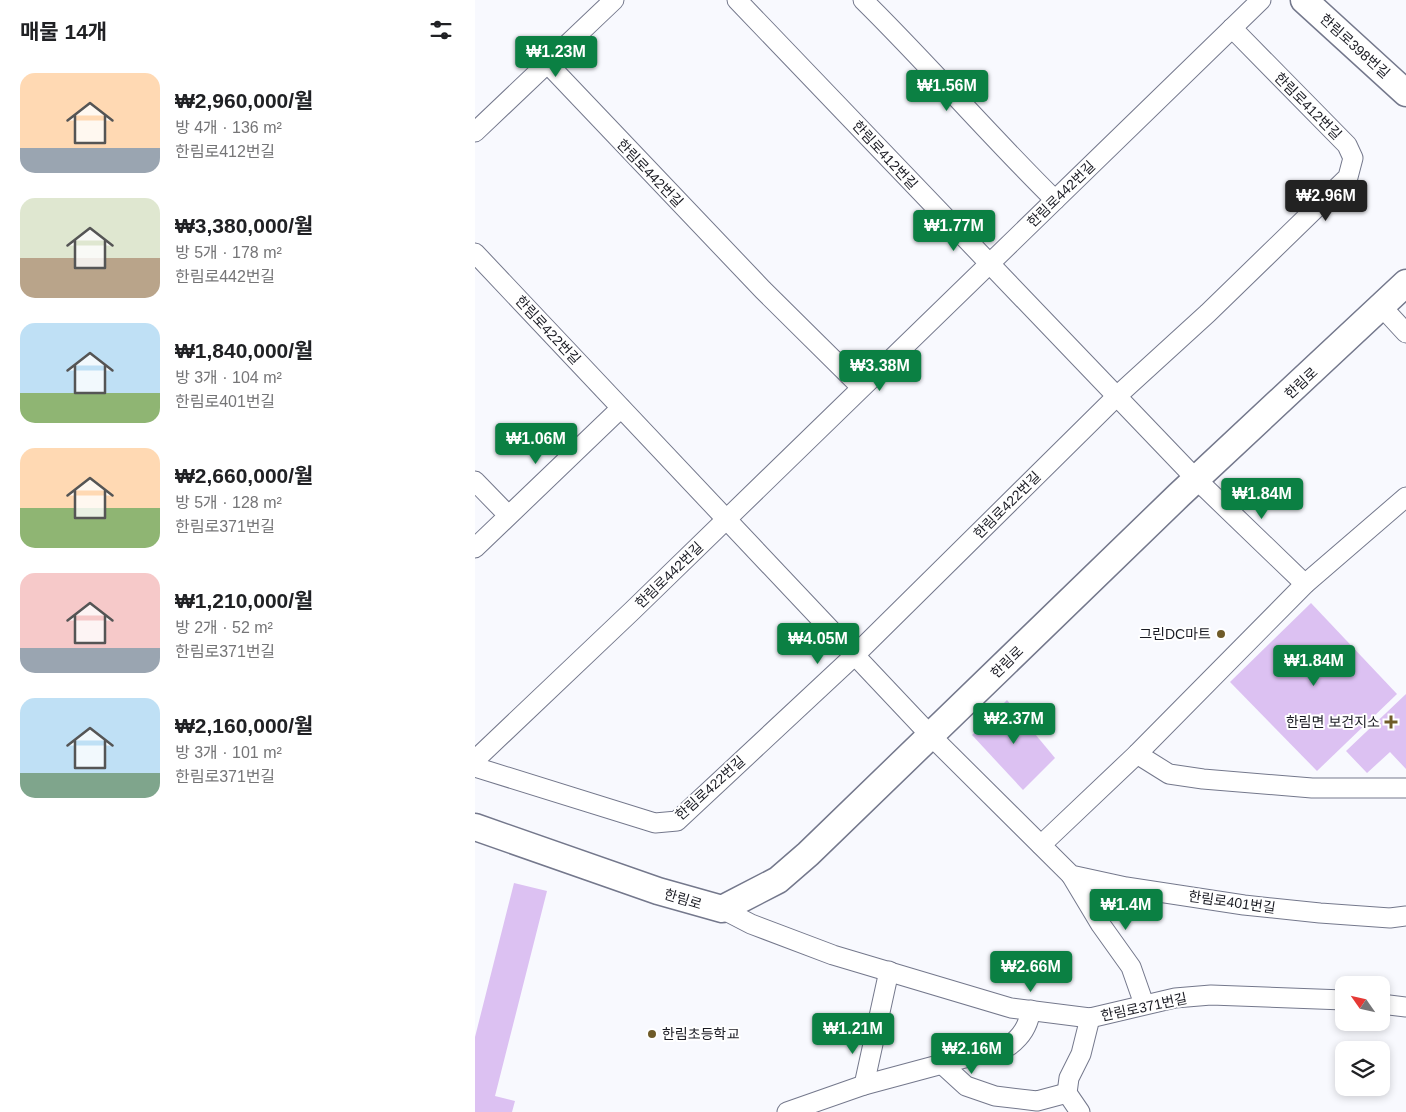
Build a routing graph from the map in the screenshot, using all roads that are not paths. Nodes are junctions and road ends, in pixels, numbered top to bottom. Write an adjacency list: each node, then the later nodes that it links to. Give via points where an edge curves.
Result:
1 (614, 0): 7 (street)
2 (737, 0): 12 (street, 한림로412번길)
3 (863, 0): 10 (street)
4 (1261, 0): 6 (street, 한림로442번길)
5 (1304, 0): 8 (street, 한림로398번길)
6 (1232, 28): 10 (street, 한림로442번길); 17 (street, 한림로412번길, via 1347,145 1353,158 1348,178)
7 (547, 63): 9 (street); 16 (street, 한림로442번길, via 763,290)
8 (1406, 93)
9 (475, 132)
10 (1055, 200): 12 (street, 한림로442번길)
11 (475, 253): 18 (street, 한림로422번길)
12 (988, 264): 16 (street, 한림로442번길); 17 (street, 한림로412번길)
13 (1406, 283): 14 (street, 한림로)
14 (1381, 307): 15 (street); 19 (street, 한림로)
15 (1406, 332)
16 (861, 387): 23 (street, 한림로442번길)
17 (1117, 396): 19 (street, 한림로412번길); 26 (street, 한림로422번길)
18 (621, 408): 22 (street); 23 (street, 한림로422번길)
19 (1197, 480): 25 (street, 한림로412번길); 27 (street, 한림로)
20 (475, 481): 22 (street)
21 (1402, 509): 25 (street)
22 (508, 516): 24 (street)
23 (726, 519): 26 (street, 한림로422번길); 29 (street, 한림로442번길)
24 (475, 548)
25 (1305, 584): 28 (street)
26 (855, 655): 27 (street, 한림로422번길); 30 (street, 한림로422번길, via 677,821 655,823)
27 (931, 736): 33 (street); 35 (street, 한림로, via 778,880)
28 (1137, 754): 31 (street, via 1169,774 1203,779 1312,788); 33 (street)
29 (475, 760)
30 (475, 767)
31 (1406, 788)
32 (475, 827): 35 (street, 한림로, via 658,891)
33 (1041, 845): 34 (street)
34 (1071, 875): 36 (street, 한림로401번길, via 1244,905 1355,916); 39 (street, via 1131,967)
35 (722, 909): 37 (street, 한림로371번길, via 751,924 824,952)
36 (1406, 916)
37 (889, 971): 42 (street, 한림로371번길, via 1011,1008); 45 (street)
38 (1335, 1000): 39 (street, 한림로371번길, via 1211,995)
39 (1144, 1004): 43 (street, 한림로371번길)
40 (1390, 1005): 41 (street)
41 (1406, 1007)
42 (1031, 1010): 43 (street, 한림로371번길); 44 (street, via 1028,1024 1019,1039 1009,1046)
43 (1090, 1018): 46 (street)
44 (943, 1065): 45 (street); 46 (street, via 966,1086 995,1096 1037,1101)
45 (864, 1085): 47 (street)
46 (1067, 1093): 48 (street)
47 (787, 1112)
48 (1080, 1112)

